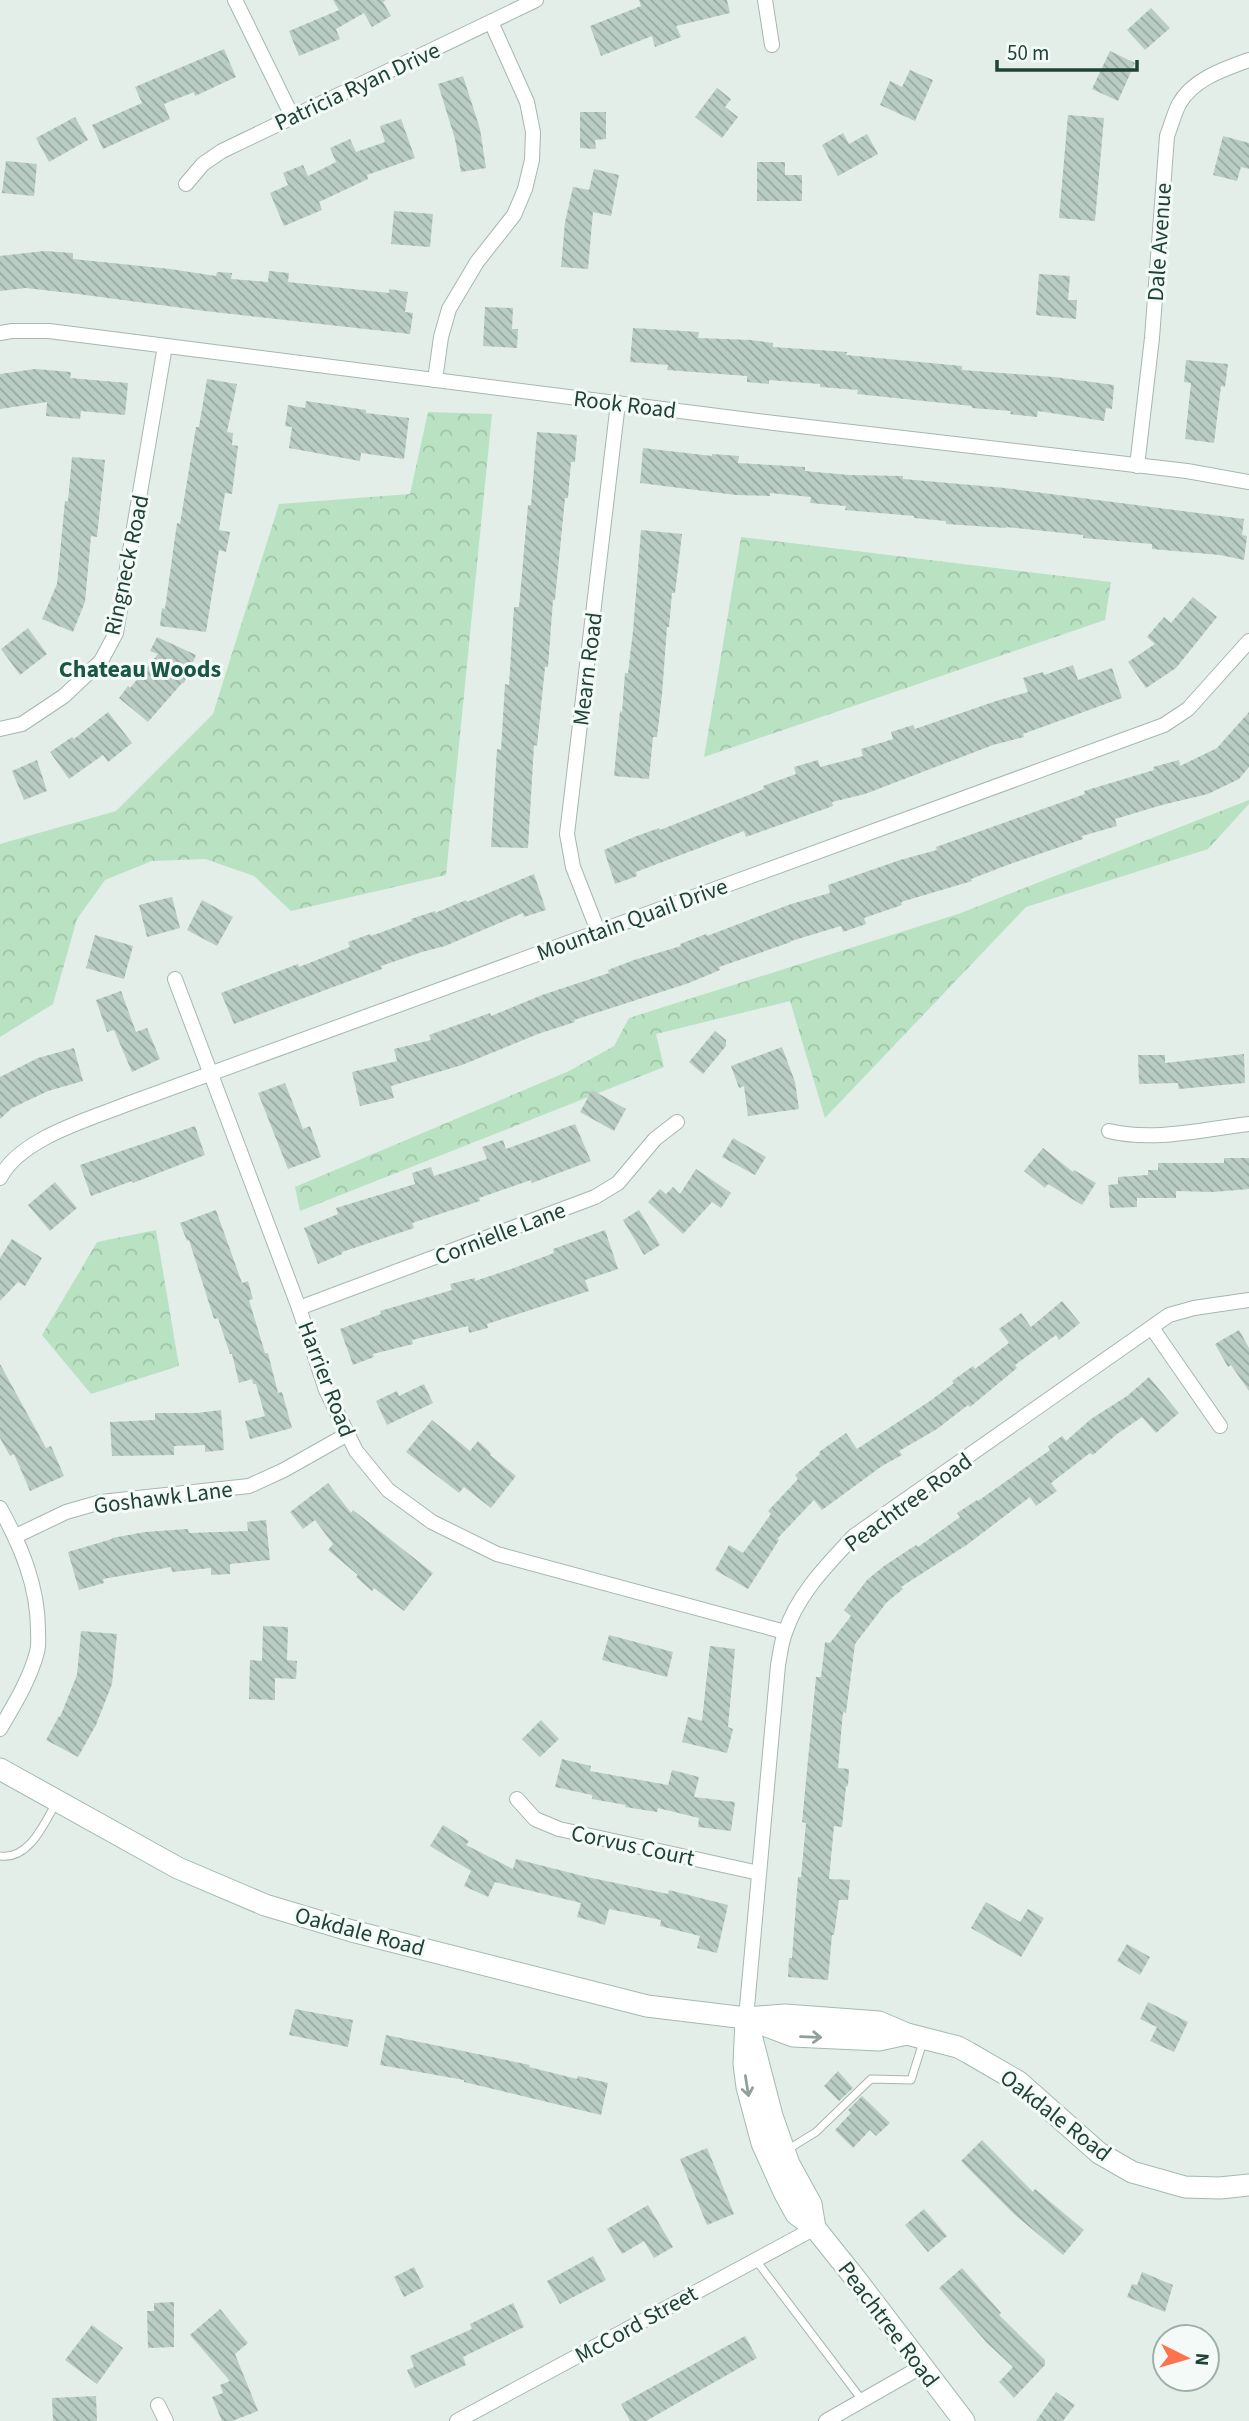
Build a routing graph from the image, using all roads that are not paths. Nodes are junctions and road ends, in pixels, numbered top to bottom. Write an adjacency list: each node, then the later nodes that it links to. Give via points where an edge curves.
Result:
1 (235, 0): 7 (street)
2 (536, 0): 4 (street, Patricia Ryan Drive)
3 (765, 0): 5 (street)
4 (491, 22): 7 (street, Patricia Ryan Drive); 11 (street, via 527,102 533,160 514,215 477,261 449,309)
5 (772, 45)
6 (1249, 60): 13 (street, Dale Avenue, via 1216,72 1188,91 1167,136)
7 (292, 116): 8 (street, Patricia Ryan Drive, via 222,151)
8 (186, 184)
9 (0, 334): 10 (street, Rook Road, via 49,331)
10 (165, 345): 11 (street, Rook Road); 16 (street, Ringneck Road, via 116,633 101,661 64,696 22,724)
11 (435, 380): 12 (street, Rook Road)
12 (618, 403): 13 (street, Rook Road); 17 (street, Mearn Road, via 567,834 573,867)
13 (1137, 466): 14 (street, Rook Road)
14 (1249, 482)
15 (1249, 640): 17 (street, Mountain Quail Drive, via 1188,709 1164,725)
16 (0, 729)
17 (598, 931): 19 (street, Mountain Quail Drive)
18 (175, 979): 19 (street, Harrier Road)
19 (210, 1073): 23 (street, Mountain Quail Drive, via 58,1132 24,1151); 25 (street, Harrier Road)
20 (677, 1122): 25 (street, Cornielle Lane, via 655,1139 618,1183 595,1197)
21 (1249, 1124): 22 (street, via 1149,1136)
22 (1109, 1131)
23 (0, 1178)
24 (1249, 1300): 26 (street, Peachtree Road, via 1182,1311)
25 (299, 1308): 28 (street, Harrier Road)
26 (1152, 1328): 27 (street); 31 (street, Peachtree Road, via 854,1536 825,1566)
27 (1220, 1426)
28 (346, 1435): 30 (street, Goshawk Lane, via 249,1486 101,1502 66,1512); 31 (street, Harrier Road, via 388,1490 432,1522 497,1554)
29 (0, 1508): 30 (street)
30 (16, 1536): 32 (street, via 38,1608 37,1650)
31 (785, 1632): 37 (street, Peachtree Road)
32 (0, 1729)
33 (0, 1769): 35 (main road, Oakdale Road)
34 (517, 1799): 37 (street, Corvus Court, via 535,1819 559,1829)
35 (57, 1802): 36 (lane, via 32,1842 18,1854); 38 (main road, Oakdale Road, via 178,1868 265,1905 648,2006)
36 (0, 1856)
37 (759, 1872): 38 (street, Peachtree Road)
38 (746, 2018): 39 (main road, Oakdale Road, via 793,2036 879,2040); 40 (main road, Peachtree Road); 42 (main road, Peachtree Road, one-way to 42, via 744,2064 755,2122 796,2214)
39 (916, 2036): 40 (lane, via 911,2080 871,2079 816,2132); 41 (main road, Oakdale Road, via 958,2047 1019,2082 1098,2153 1132,2172 1185,2187)
40 (784, 2151): 42 (main road, Peachtree Road, via 811,2204)
41 (1249, 2185)
42 (815, 2228): 43 (street, McCord Street); 44 (main road, Peachtree Road)
43 (755, 2259): 45 (lane); 48 (street, McCord Street)
44 (921, 2367): 45 (street); 50 (main road, Peachtree Road)
45 (862, 2400): 49 (street)
46 (158, 2405): 47 (street)
47 (166, 2421)
48 (457, 2421)
49 (825, 2421)
50 (964, 2421)

